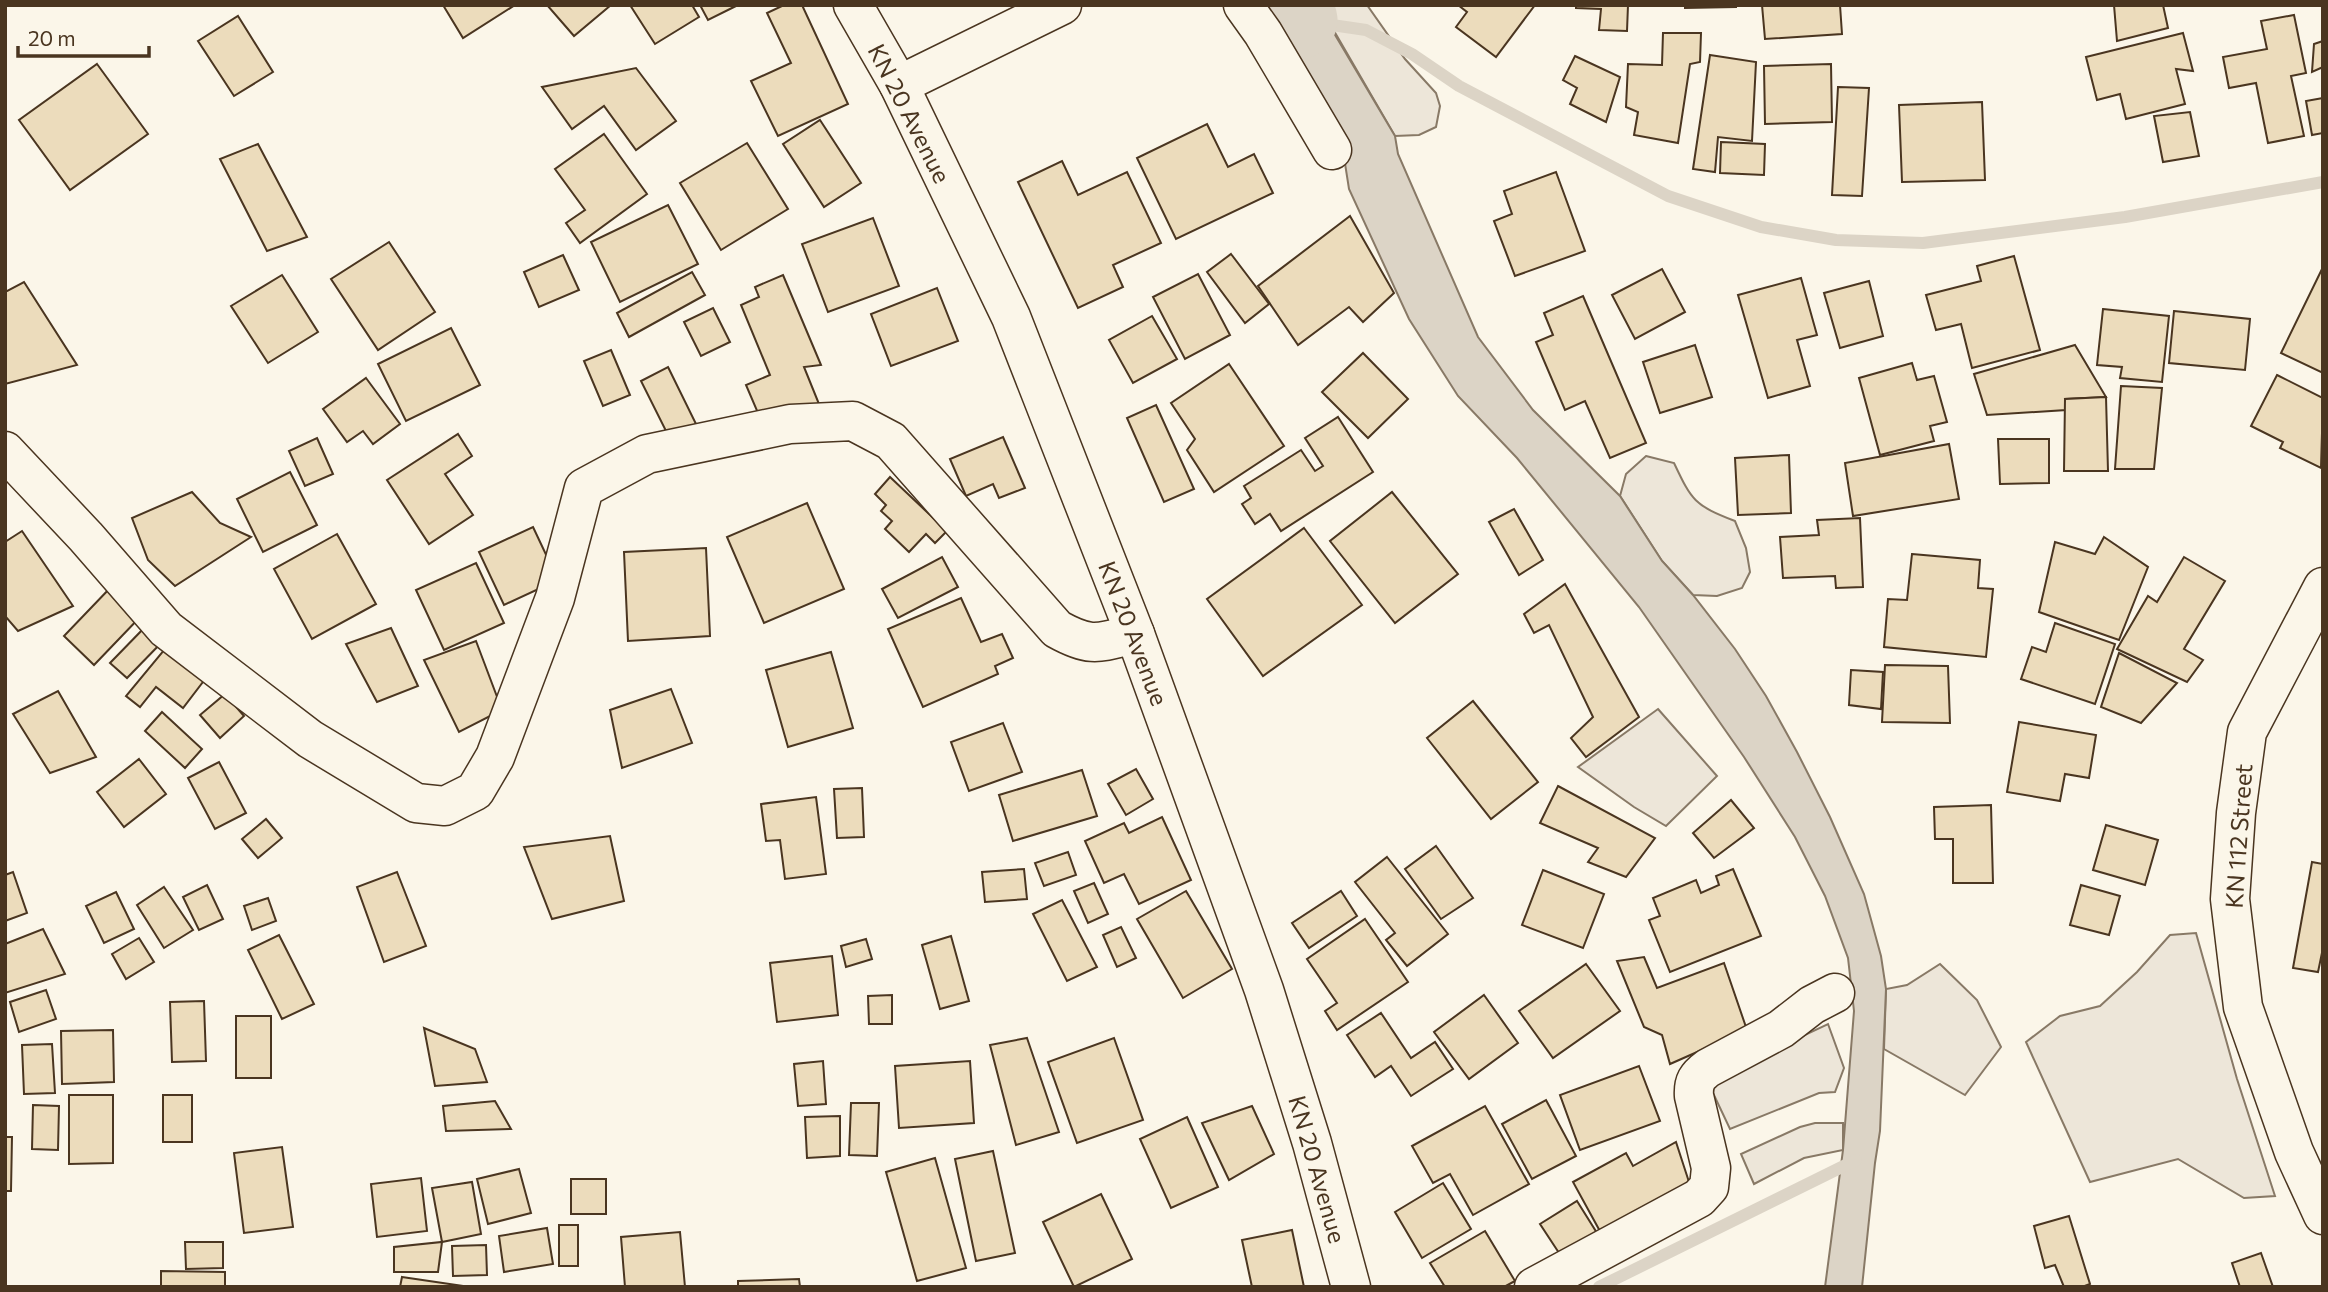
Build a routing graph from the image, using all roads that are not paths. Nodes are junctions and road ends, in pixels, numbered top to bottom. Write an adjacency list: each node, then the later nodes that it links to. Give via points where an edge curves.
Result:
1 (853, 5): 4 (street, KN 20 Avenue)
2 (1062, 5): 4 (street)
3 (1243, 5): 5 (street)
4 (899, 85): 8 (street, KN 20 Avenue, via 1011,317)
5 (1332, 150)
6 (5, 451): 8 (street, via 166,629 310,739 416,803 445,806 475,791 495,757 555,598 584,488 647,454 790,424 853,421 891,441 1057,629 1079,642 1097,643)
7 (2323, 587): 10 (street, KN 112 Street, via 2247,732 2230,899 2243,1007 2294,1152)
8 (1135, 634): 11 (street, KN 20 Avenue, via 1264,990)
9 (1835, 993): 12 (street, via 1698,1076 1694,1096 1711,1168 1709,1187 1699,1198)
10 (2323, 1215)
11 (1351, 1287)
12 (1534, 1287)

